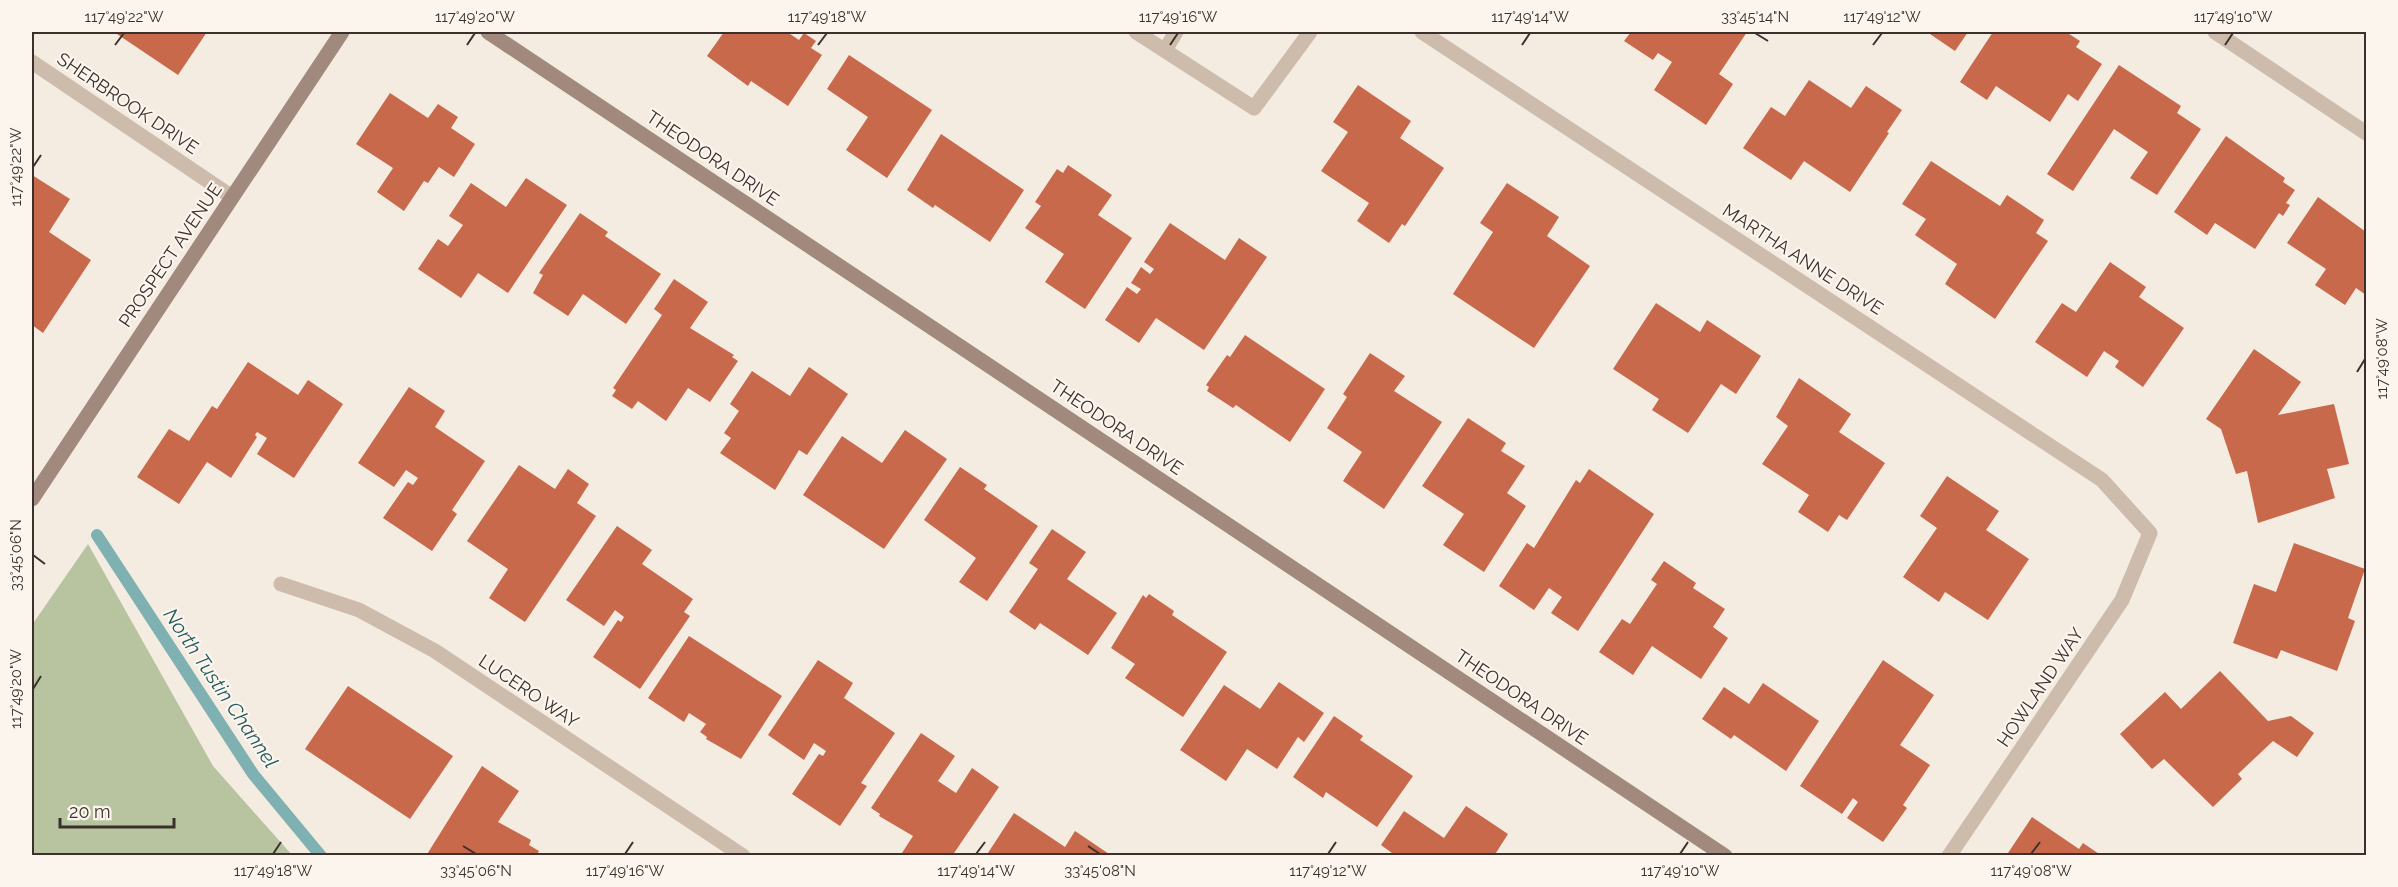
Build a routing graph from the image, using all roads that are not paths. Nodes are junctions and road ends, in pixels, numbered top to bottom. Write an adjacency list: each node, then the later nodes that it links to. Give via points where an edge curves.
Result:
1 (342, 32): 11 (street, PROSPECT AVENUE)
2 (488, 32): 16 (street, THEODORA DRIVE)
3 (1136, 32): 8 (street)
4 (1176, 32): 8 (street)
5 (1310, 32): 8 (street, via 1254,108)
6 (1422, 32): 13 (street, MARTHA ANNE DRIVE, via 2102,480)
7 (2215, 32): 10 (street)
8 (1165, 50)
9 (32, 62): 11 (street, SHERBROOK DRIVE)
10 (2367, 133)
11 (232, 197): 12 (street, PROSPECT AVENUE)
12 (32, 499)
13 (2150, 533): 17 (street, HOWLAND WAY, via 2122,600)
14 (281, 585): 15 (street, LUCERO WAY, via 359,610 435,651)
15 (742, 855)
16 (1725, 855)
17 (1949, 855)

